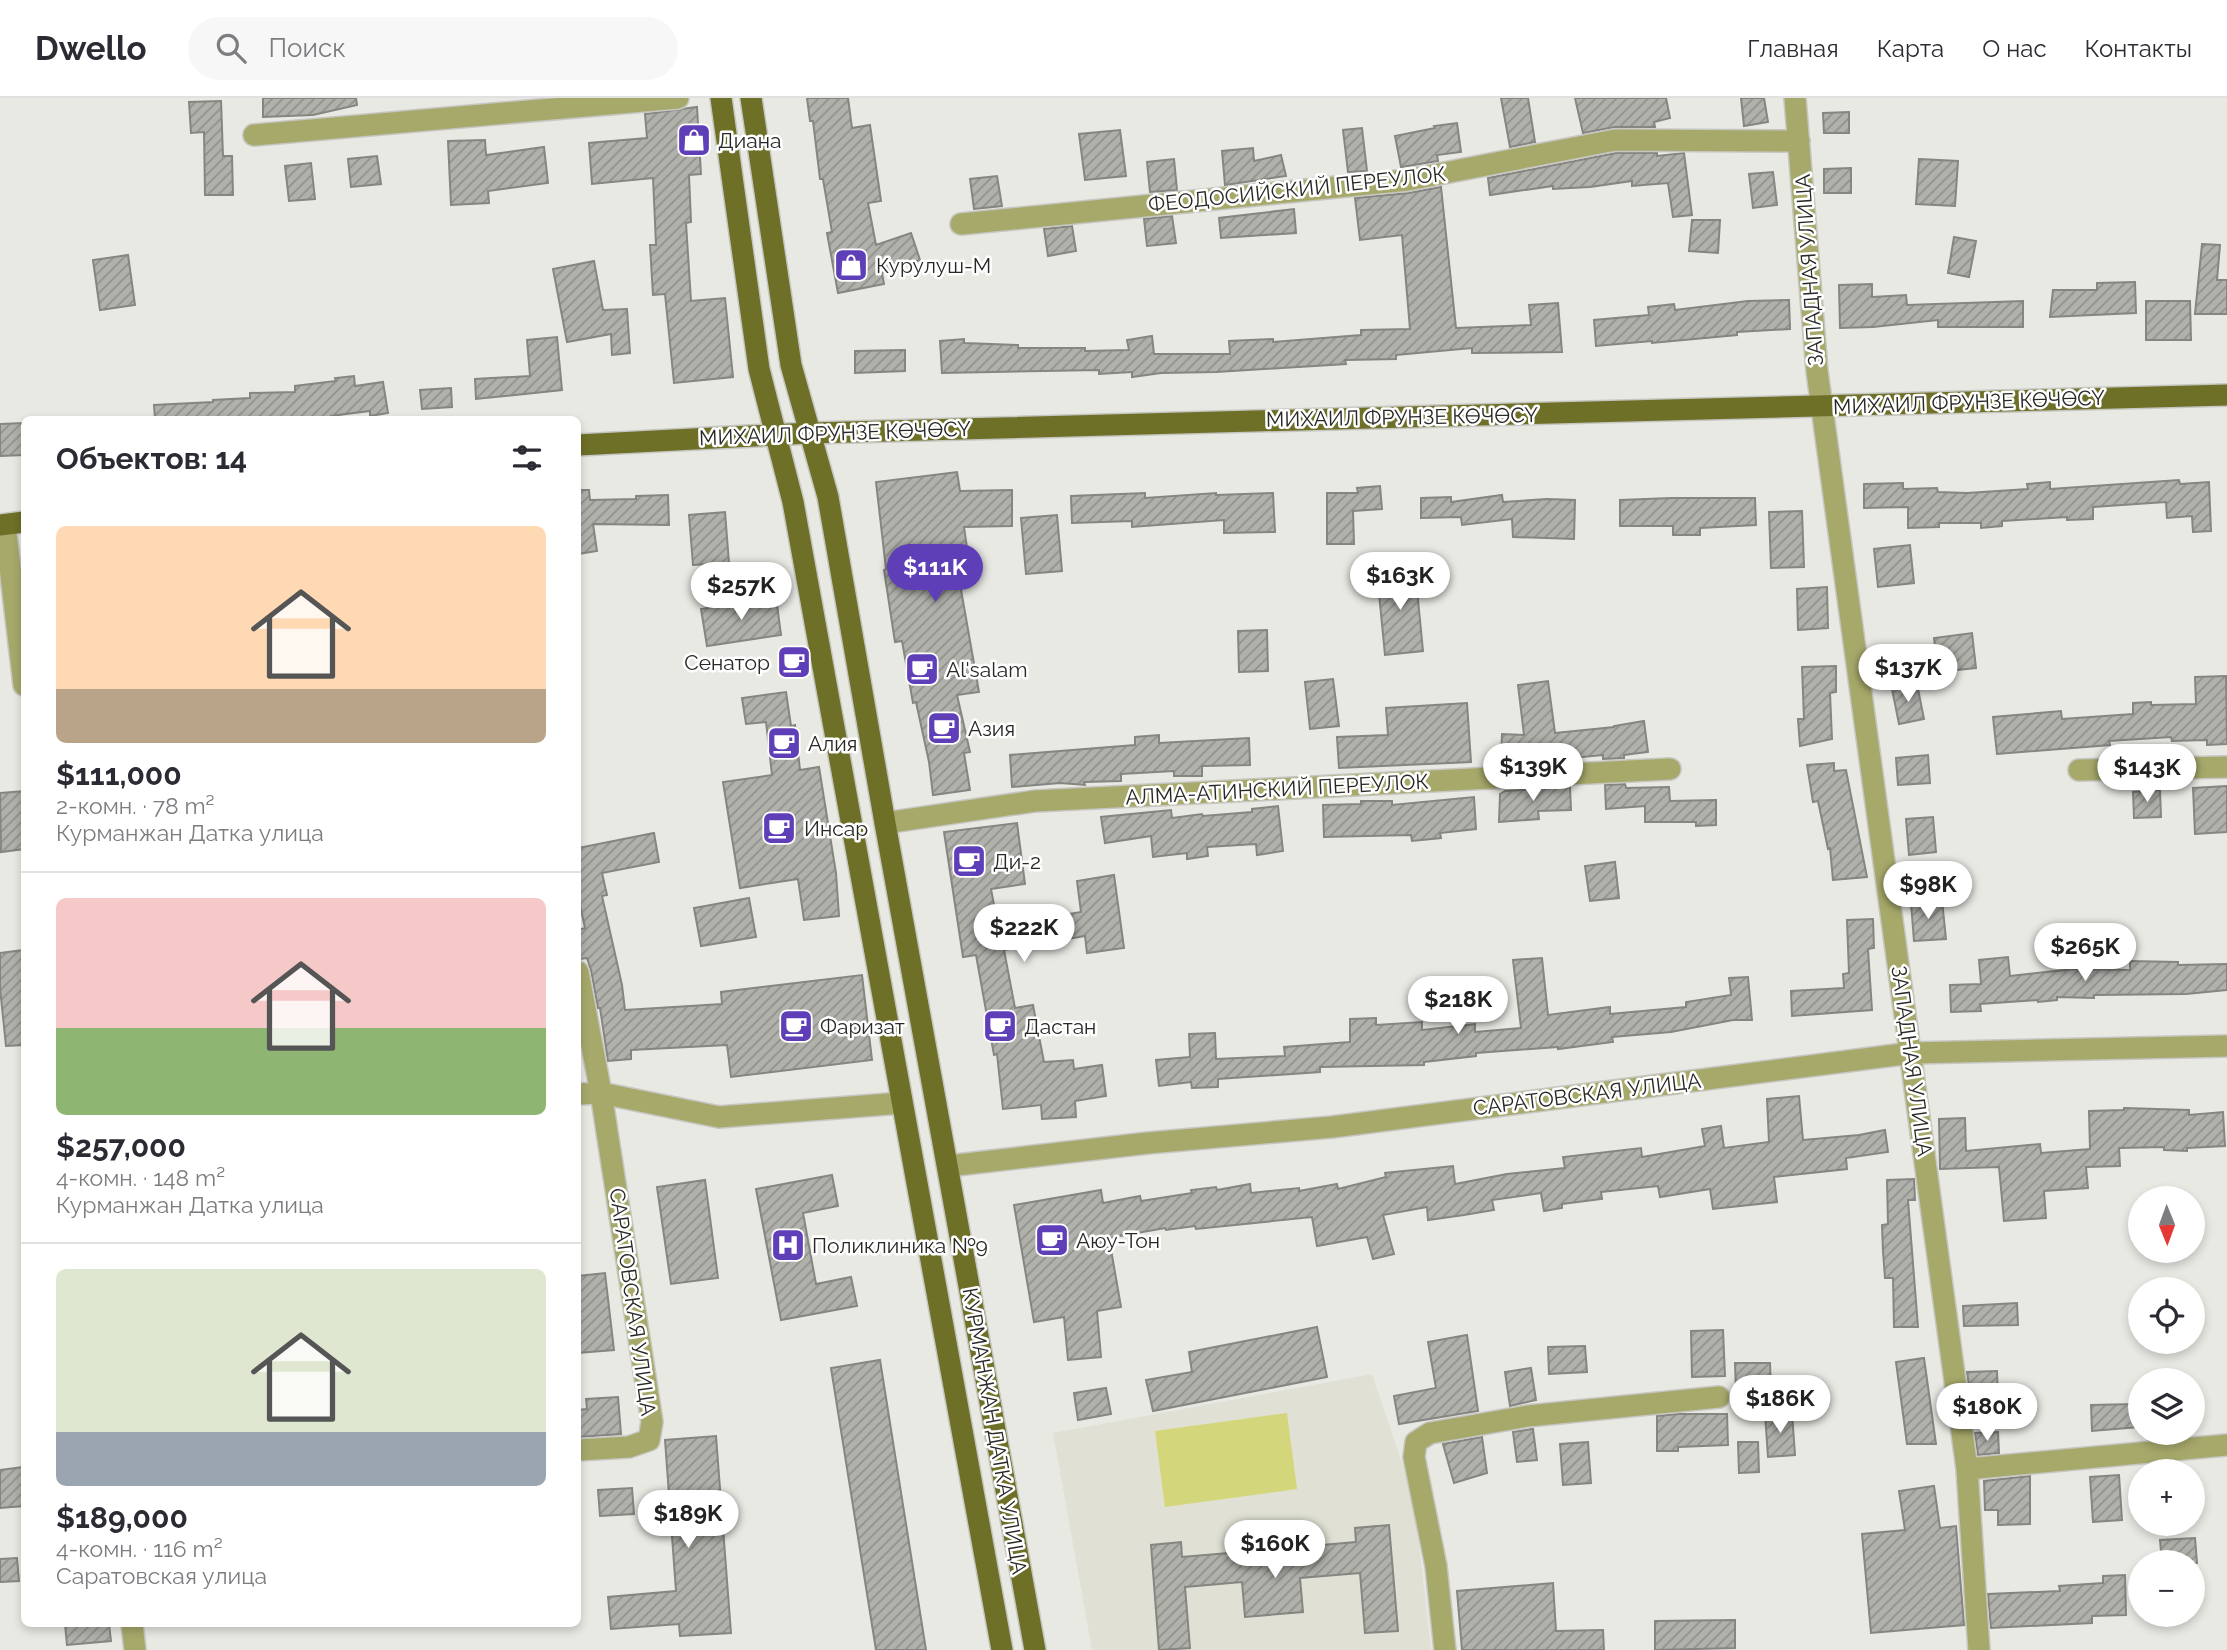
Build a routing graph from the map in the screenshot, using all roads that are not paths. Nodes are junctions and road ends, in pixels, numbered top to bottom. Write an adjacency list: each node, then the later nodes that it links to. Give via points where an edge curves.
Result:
1 (678, 98): 5 (street)
2 (722, 98): 11 (main road, КУРМАНЖАН ДАТКА УЛИЦА, via 759,369)
3 (751, 98): 10 (main road, КУРМАНЖАН ДАТКА УЛИЦА, via 791,365)
4 (1795, 98): 6 (street, ЗАПАДНАЯ УЛИЦА)
5 (254, 135)
6 (1799, 141): 7 (street, ФЕОДОСИЙСКИЙ ПЕРЕУЛОК, via 1615,140 1408,180); 9 (street, ЗАПАДНАЯ УЛИЦА)
7 (961, 225)
8 (2227, 395): 9 (main road, МИХАИЛ ФРУНЗЕ КӨЧӨСҮ)
9 (1822, 406): 10 (main road, МИХАИЛ ФРУНЗЕ КӨЧӨСҮ); 21 (street, ЗАПАДНАЯ УЛИЦА)
10 (810, 432): 11 (main road, МИХАИЛ ФРУНЗЕ КӨЧӨСҮ); 18 (main road, КУРМАНЖАН ДАТКА УЛИЦА, via 828,497)
11 (776, 434): 12 (main road, МИХАИЛ ФРУНЗЕ КӨЧӨСҮ); 24 (main road, КУРМАНЖАН ДАТКА УЛИЦА, via 793,502)
12 (581, 445)
13 (10, 524): 14 (street)
14 (21, 650)
15 (2227, 767): 17 (street)
16 (1670, 769): 18 (street, АЛМА-АТИНСКИЙ ПЕРЕУЛОК, via 1035,801)
17 (2079, 769)
18 (885, 823): 25 (main road, КУРМАНЖАН ДАТКА УЛИЦА)
19 (581, 988): 22 (street, САРАТОВСКАЯ УЛИЦА)
20 (2227, 1046): 21 (street, САРАТОВСКАЯ УЛИЦА)
21 (1911, 1053): 25 (street, САРАТОВСКАЯ УЛИЦА, via 1332,1127); 29 (street, ЗАПАДНАЯ УЛИЦА)
22 (601, 1093): 23 (street); 24 (street, via 719,1117); 28 (street, САРАТОВСКАЯ УЛИЦА, via 652,1422 649,1440 629,1447)
23 (581, 1094)
24 (902, 1103): 32 (main road, КУРМАНЖАН ДАТКА УЛИЦА)
25 (947, 1166): 33 (main road, КУРМАНЖАН ДАТКА УЛИЦА)
26 (1719, 1397): 34 (street, via 1528,1416 1430,1433 1416,1442 1414,1457 1436,1566)
27 (2227, 1445): 29 (street)
28 (581, 1450)
29 (1967, 1469): 35 (street, ЗАПАДНАЯ УЛИЦА)
30 (132, 1627): 31 (street)
31 (135, 1650)
32 (1002, 1650)
33 (1035, 1650)
34 (1445, 1650)
35 (1979, 1650)

